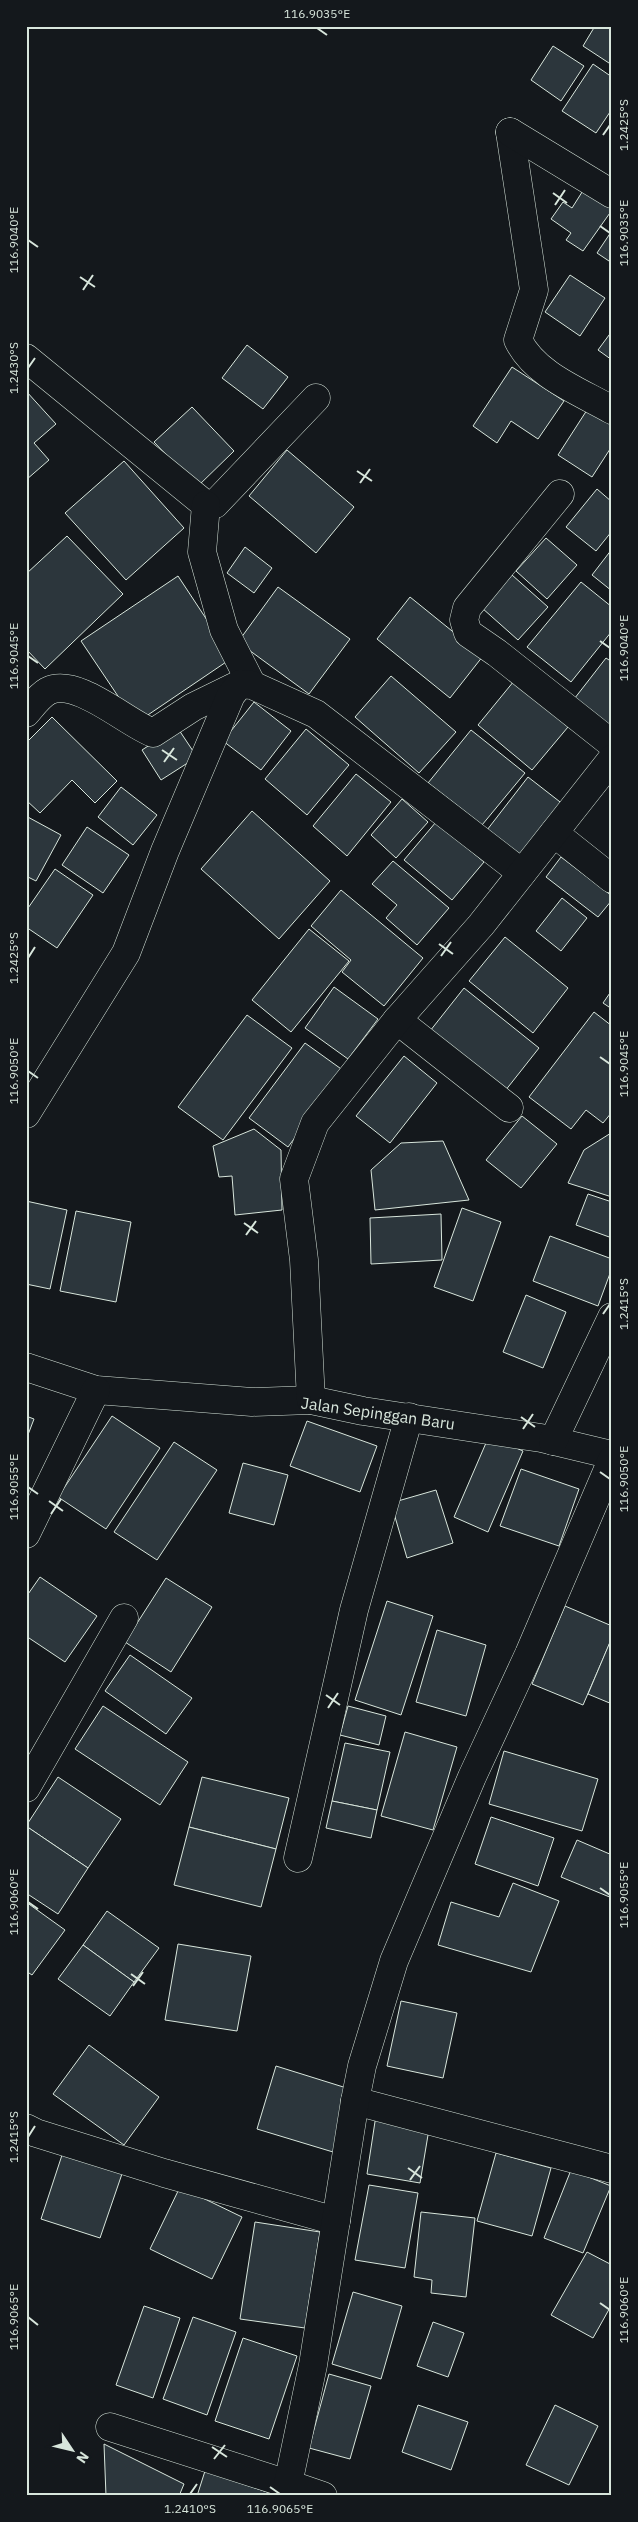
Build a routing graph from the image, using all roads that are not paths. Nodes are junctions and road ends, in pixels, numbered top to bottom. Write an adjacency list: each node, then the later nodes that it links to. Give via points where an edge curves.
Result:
1 (612, 194): 4 (street, via 510,132 534,290 518,340 536,366)
2 (26, 358): 6 (street)
3 (316, 398): 6 (street, via 215,504)
4 (612, 410)
5 (560, 494): 9 (street, via 467,608 464,620 468,633)
6 (206, 505): 7 (street, via 202,552 224,630)
7 (246, 684): 8 (street, via 193,706 153,733 84,692 71,689 49,690); 12 (street, via 316,714); 16 (street, via 232,695 165,851 126,953)
8 (26, 713)
9 (612, 744)
10 (612, 759): 11 (street)
11 (554, 833): 12 (street); 13 (street)
12 (522, 873): 14 (street)
13 (612, 879)
14 (397, 1020): 15 (street); 20 (street, via 315,1123 294,1179 304,1260)
15 (509, 1108)
16 (26, 1114)
17 (612, 1317): 22 (street)
18 (26, 1367): 19 (street, Jalan Sepinggan Baru)
19 (96, 1390): 20 (street, Jalan Sepinggan Baru, via 252,1402); 25 (street)
20 (311, 1400): 21 (street, Jalan Sepinggan Baru)
21 (409, 1417): 22 (street, Jalan Sepinggan Baru); 28 (street, via 354,1610)
22 (553, 1441): 23 (street, Jalan Sepinggan Baru)
23 (612, 1454)
24 (612, 1460): 29 (street, via 394,1961)
25 (26, 1534)
26 (124, 1618): 27 (street)
27 (26, 1788)
28 (298, 1858)
29 (354, 2101): 31 (street); 32 (street)
30 (26, 2128): 32 (street, via 164,2173)
31 (612, 2169)
32 (336, 2221): 34 (street, via 313,2365)
33 (110, 2427): 34 (street)
34 (288, 2490): 35 (street)
35 (323, 2496)

